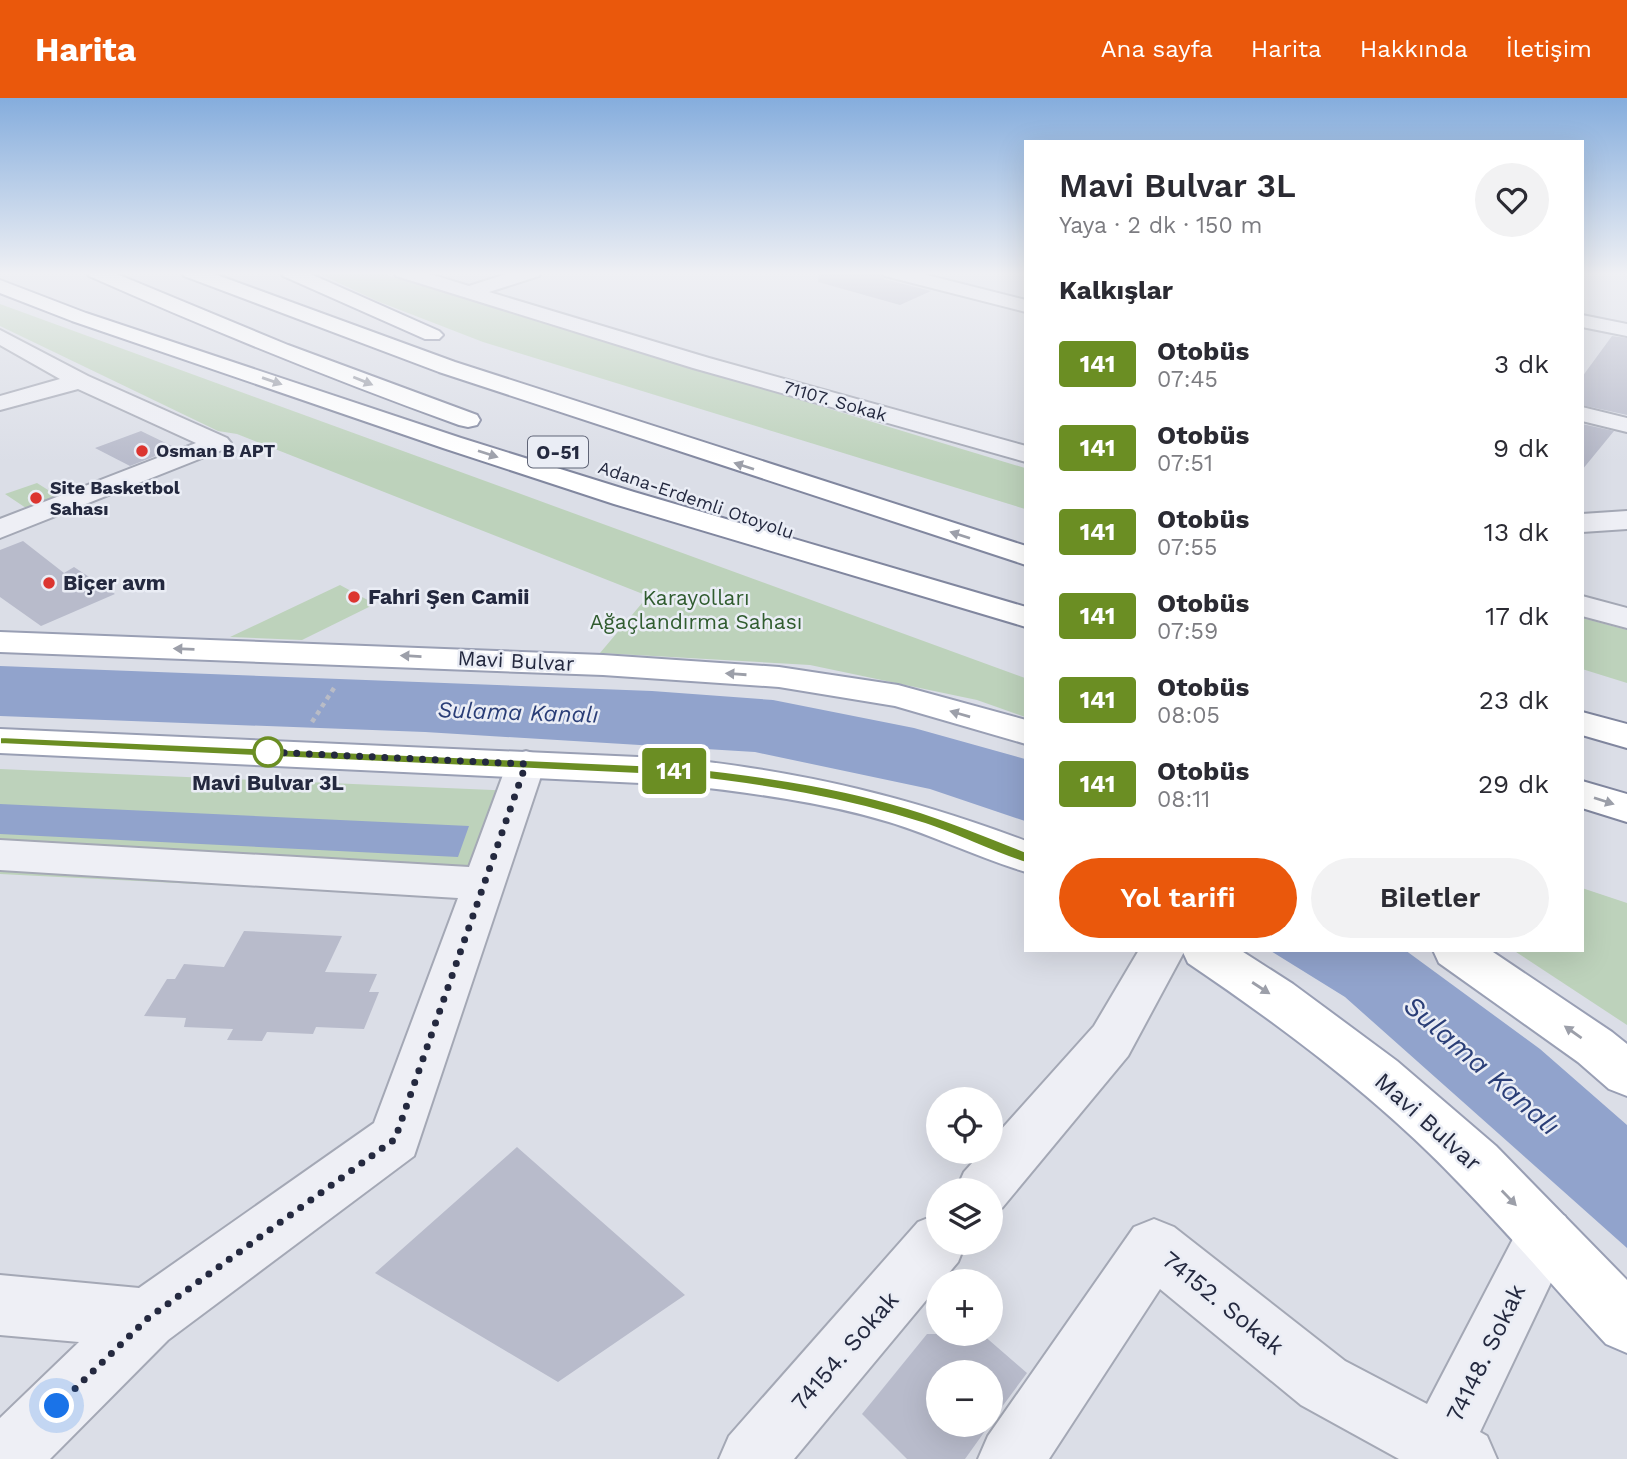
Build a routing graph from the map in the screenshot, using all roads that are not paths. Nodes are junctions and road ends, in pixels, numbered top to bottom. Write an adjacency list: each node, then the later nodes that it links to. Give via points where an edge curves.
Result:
1 (0, 336): 9 (street)
2 (134, 336): 22 (main road, one-way to 22, via 624,498)
3 (246, 336): 13 (main road, one-way to 13)
4 (362, 336): 16 (main road, O-51)
5 (435, 336): 7 (main road)
6 (612, 336): 15 (street, 71107. Sokak)
7 (448, 341)
8 (473, 352): 16 (main road)
9 (80, 381): 10 (street); 19 (street, via 218,443)
10 (0, 403)
11 (1584, 414): 12 (street)
12 (1627, 425)
13 (494, 429)
14 (546, 447): 23 (main road, Adana-Erdemli Otoyolu / O-51)
15 (1019, 447)
16 (714, 456): 20 (main road, O-51, one-way to 16)
17 (1627, 520): 18 (street)
18 (1584, 523)
19 (0, 529)
20 (1024, 555)
21 (1584, 607): 24 (street)
22 (1024, 615)
23 (1024, 615)
24 (1627, 618)
25 (0, 642): 27 (main road, Mavi Bulvar, one-way to 25, via 898,696 779,677 590,664)
26 (1584, 724): 28 (main road)
27 (1024, 732)
28 (1627, 736)
29 (0, 741): 30 (main road)
30 (526, 764): 34 (main road, via 762,780 929,820); 35 (street)
31 (1584, 795): 32 (main road, one-way to 32)
32 (1627, 808)
33 (0, 855): 35 (street)
34 (1024, 856)
35 (484, 884): 44 (street, via 395,1139)
36 (1162, 952): 40 (street, via 1111,1041)
37 (1207, 952): 41 (main road, Mavi Bulvar, one-way to 41, via 1379,1077 1477,1164)
38 (1458, 952): 39 (main road, one-way to 38)
39 (1627, 1074)
40 (993, 1178)
41 (1545, 1236): 45 (main road, Mavi Bulvar); 46 (street, 74148. Sokak)
42 (927, 1255): 48 (street, 74154. Sokak)
43 (0, 1305): 44 (street)
44 (147, 1319): 47 (street)
45 (1627, 1323)
46 (1452, 1453): 49 (street, 74152. Sokak, via 1323,1383 1154,1248)
47 (4, 1459)
48 (752, 1459)
49 (1011, 1459)

